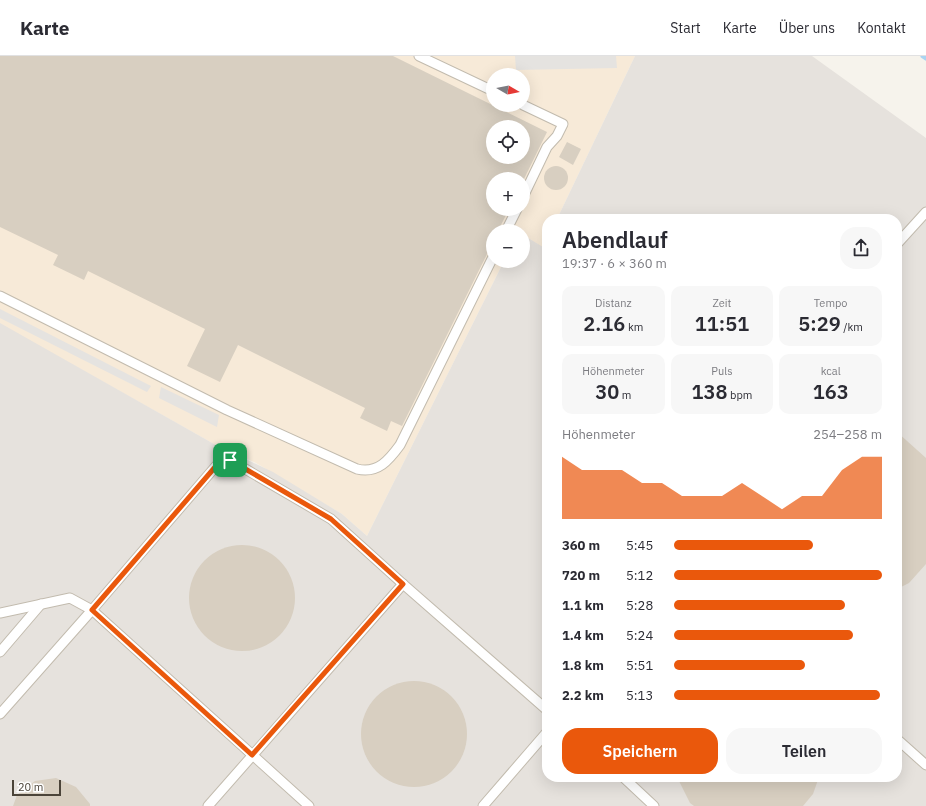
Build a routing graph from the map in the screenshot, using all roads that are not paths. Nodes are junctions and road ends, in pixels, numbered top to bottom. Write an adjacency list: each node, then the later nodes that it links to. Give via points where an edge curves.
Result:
1 (419, 56): 2 (lane)
2 (486, 88)
3 (530, 108): 4 (lane, via 563,124 547,147)
4 (530, 182)
5 (926, 212): 6 (lane)
6 (902, 238)
7 (488, 268): 8 (lane, via 400,445 382,465 369,470 357,469 227,410)
8 (0, 296)
9 (403, 584): 11 (lane, via 331,519 230,460 216,466); 14 (lane); 18 (lane)
10 (41, 604): 11 (lane, via 70,598); 12 (lane); 13 (lane)
11 (92, 610): 15 (lane); 18 (lane)
12 (0, 613)
13 (0, 652)
14 (542, 706)
15 (0, 714)
16 (542, 738): 23 (lane)
17 (902, 743): 19 (lane)
18 (252, 755): 21 (lane); 22 (lane)
19 (926, 765)
20 (628, 782): 24 (lane)
21 (208, 806)
22 (309, 806)
23 (483, 806)
24 (654, 806)

